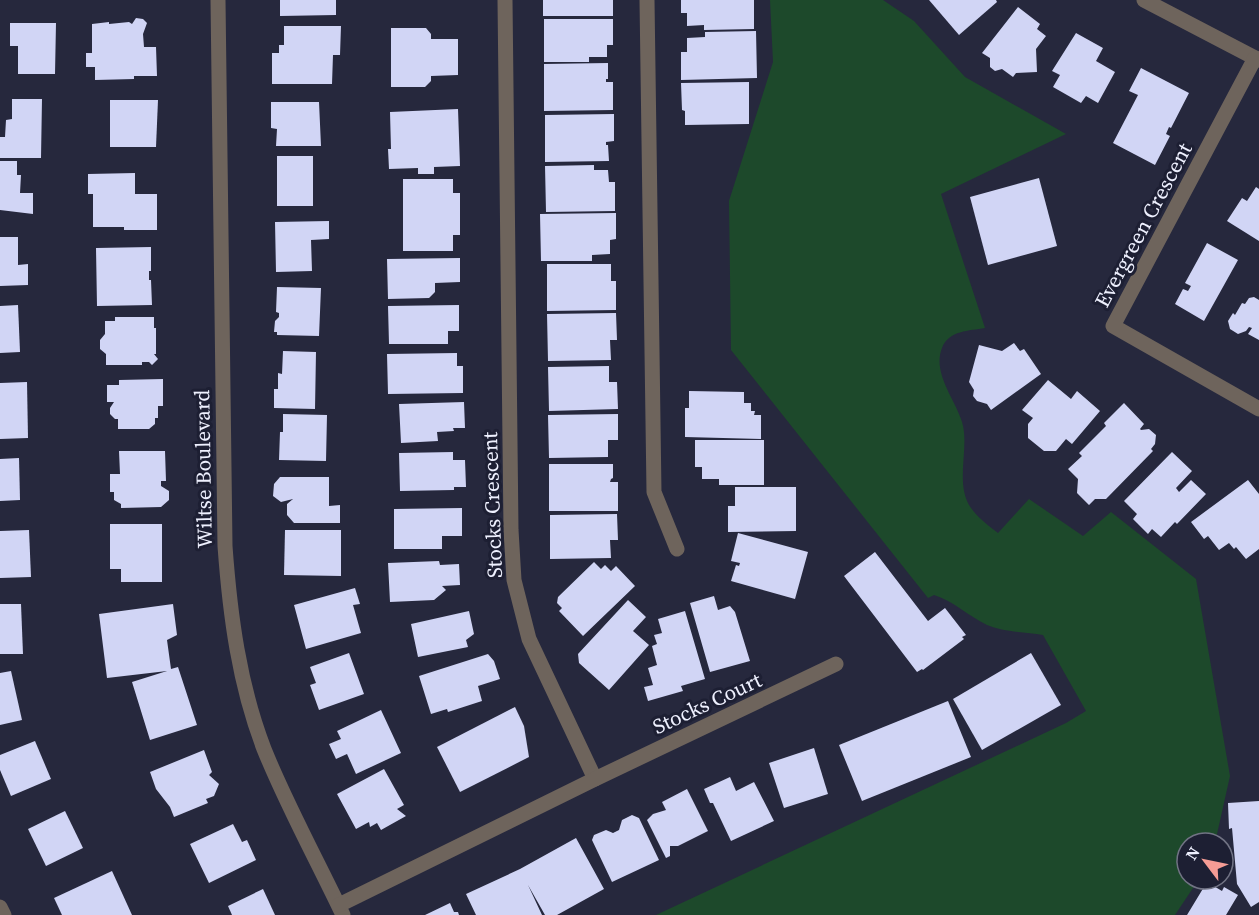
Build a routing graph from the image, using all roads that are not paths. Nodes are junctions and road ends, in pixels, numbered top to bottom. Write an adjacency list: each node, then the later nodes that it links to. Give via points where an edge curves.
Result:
1 (218, 0): 11 (street, Wiltse Boulevard, via 228,593 244,684 264,749)
2 (505, 0): 9 (street, Stocks Crescent, via 514,580 533,647)
3 (647, 0): 7 (street, via 654,492)
4 (1144, 0): 5 (street)
5 (1257, 59): 6 (street, Evergreen Crescent, via 1113,326)
6 (1259, 409)
7 (677, 549)
8 (836, 664): 9 (street, Stocks Court)
9 (595, 779): 11 (street)
10 (0, 907): 12 (street)
11 (341, 910)
12 (4, 915)

